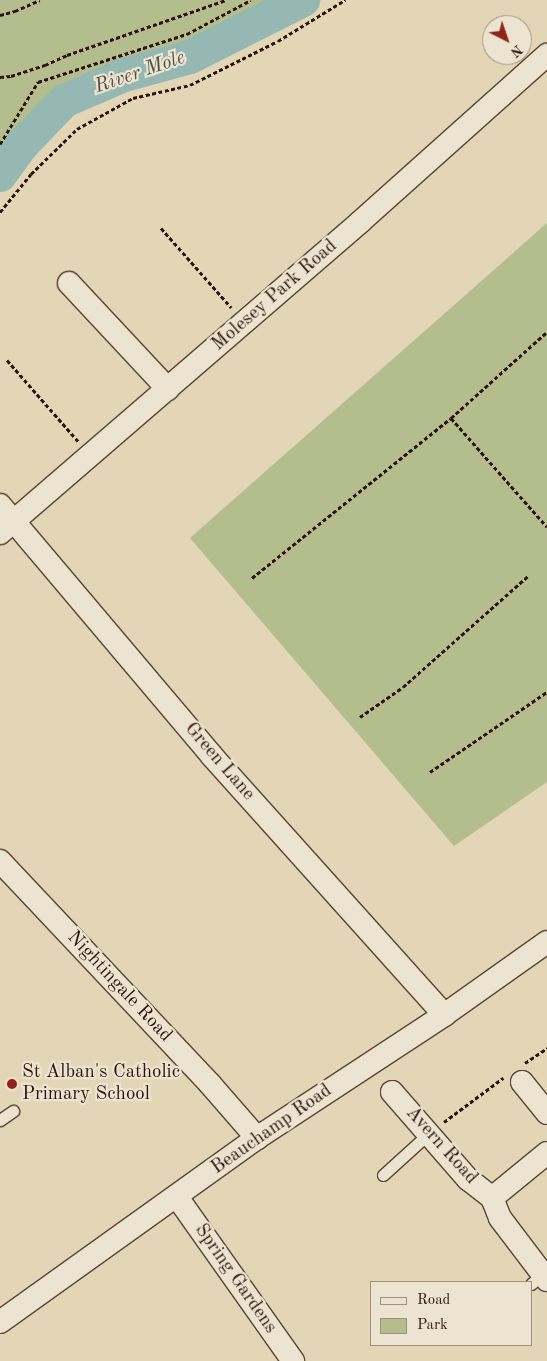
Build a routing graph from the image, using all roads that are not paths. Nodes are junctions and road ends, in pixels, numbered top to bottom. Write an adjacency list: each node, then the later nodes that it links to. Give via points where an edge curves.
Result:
1 (547, 55): 3 (street, Molesey Park Road)
2 (70, 283): 3 (street)
3 (168, 390): 4 (street, Molesey Park Road)
4 (4, 520): 7 (street, Green Lane)
5 (0, 860): 14 (street, Nightingale Road)
6 (547, 942): 7 (street, Beauchamp Road)
7 (444, 1015): 14 (street, Beauchamp Road)
8 (518, 1073): 11 (street)
9 (392, 1092): 13 (street, Avern Road)
10 (13, 1111): 12 (lane)
11 (547, 1113)
12 (0, 1120)
13 (428, 1134): 16 (lane); 18 (street, Avern Road, via 468,1179)
14 (257, 1138): 17 (street, Beauchamp Road)
15 (547, 1153): 18 (street, Avern Road)
16 (384, 1175)
17 (177, 1197): 20 (street, Beauchamp Road); 21 (street, Spring Gardens)
18 (492, 1198): 19 (street, Avern Road, via 500,1218)
19 (540, 1280)
20 (2, 1317)
21 (293, 1361)

